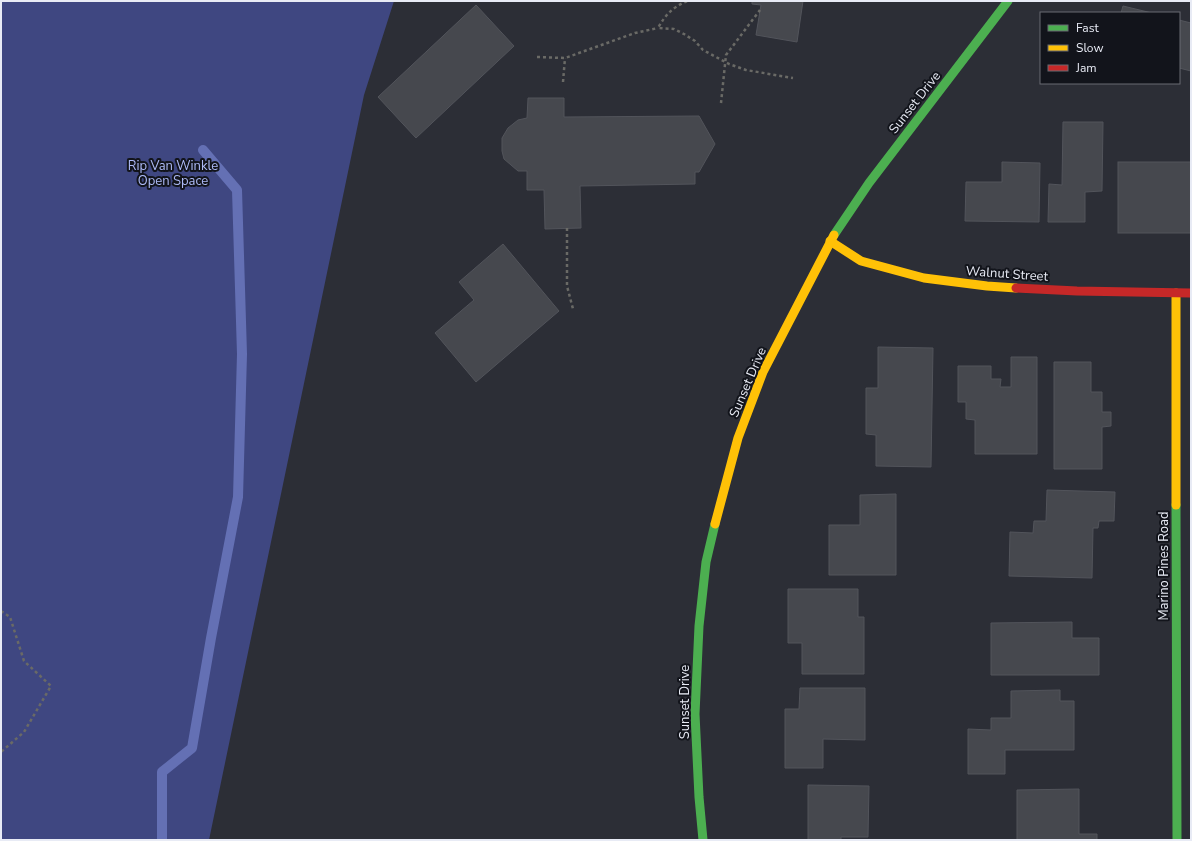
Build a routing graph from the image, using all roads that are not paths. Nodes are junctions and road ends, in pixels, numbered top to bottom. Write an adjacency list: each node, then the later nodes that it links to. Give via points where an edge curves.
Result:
1 (1008, 1): 2 (main road, Sunset Drive, via 869,182)
2 (830, 241): 4 (main road, Walnut Street, via 862,261 924,278 987,286); 5 (main road, Sunset Drive, via 760,379 738,438 718,505 706,562 699,626 695,714)
3 (1191, 292): 4 (main road, Walnut Street)
4 (1176, 293): 6 (main road, Marino Pines Road)
5 (703, 840)
6 (1177, 840)

